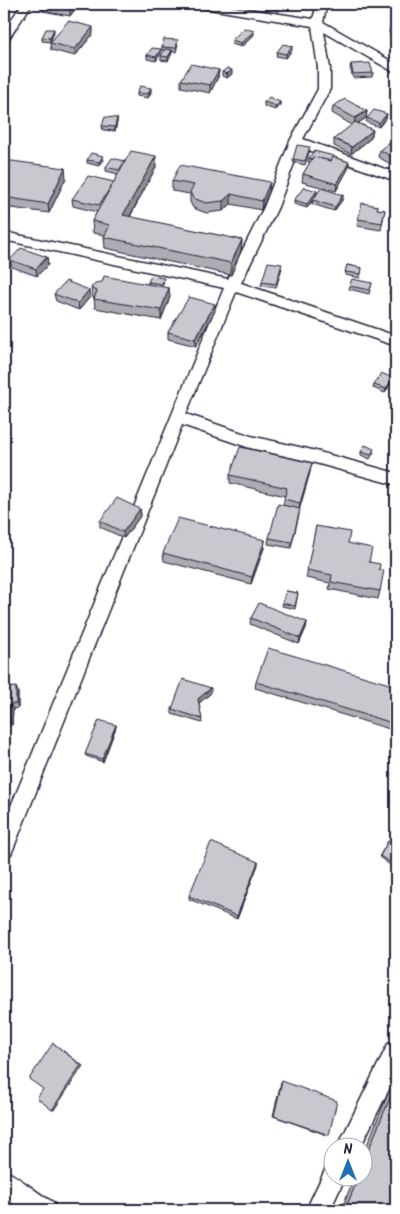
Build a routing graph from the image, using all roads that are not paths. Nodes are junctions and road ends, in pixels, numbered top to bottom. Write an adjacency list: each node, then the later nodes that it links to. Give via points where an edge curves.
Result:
1 (26, 4): 5 (street)
2 (197, 4): 4 (street)
3 (322, 4): 4 (street)
4 (317, 23): 6 (street); 7 (street, via 324,89)
5 (4, 38)
6 (396, 69)
7 (296, 141): 8 (street); 10 (street, via 271,207)
8 (396, 177)
9 (4, 236): 10 (street)
10 (232, 284): 11 (street); 12 (street)
11 (396, 341)
12 (179, 418): 13 (street, via 250,442); 14 (street)
13 (396, 479)
14 (4, 847)
15 (396, 1052): 16 (street)
16 (354, 1136)
17 (4, 1182): 19 (street)
18 (329, 1186): 20 (street)
19 (45, 1210)
20 (318, 1210)

